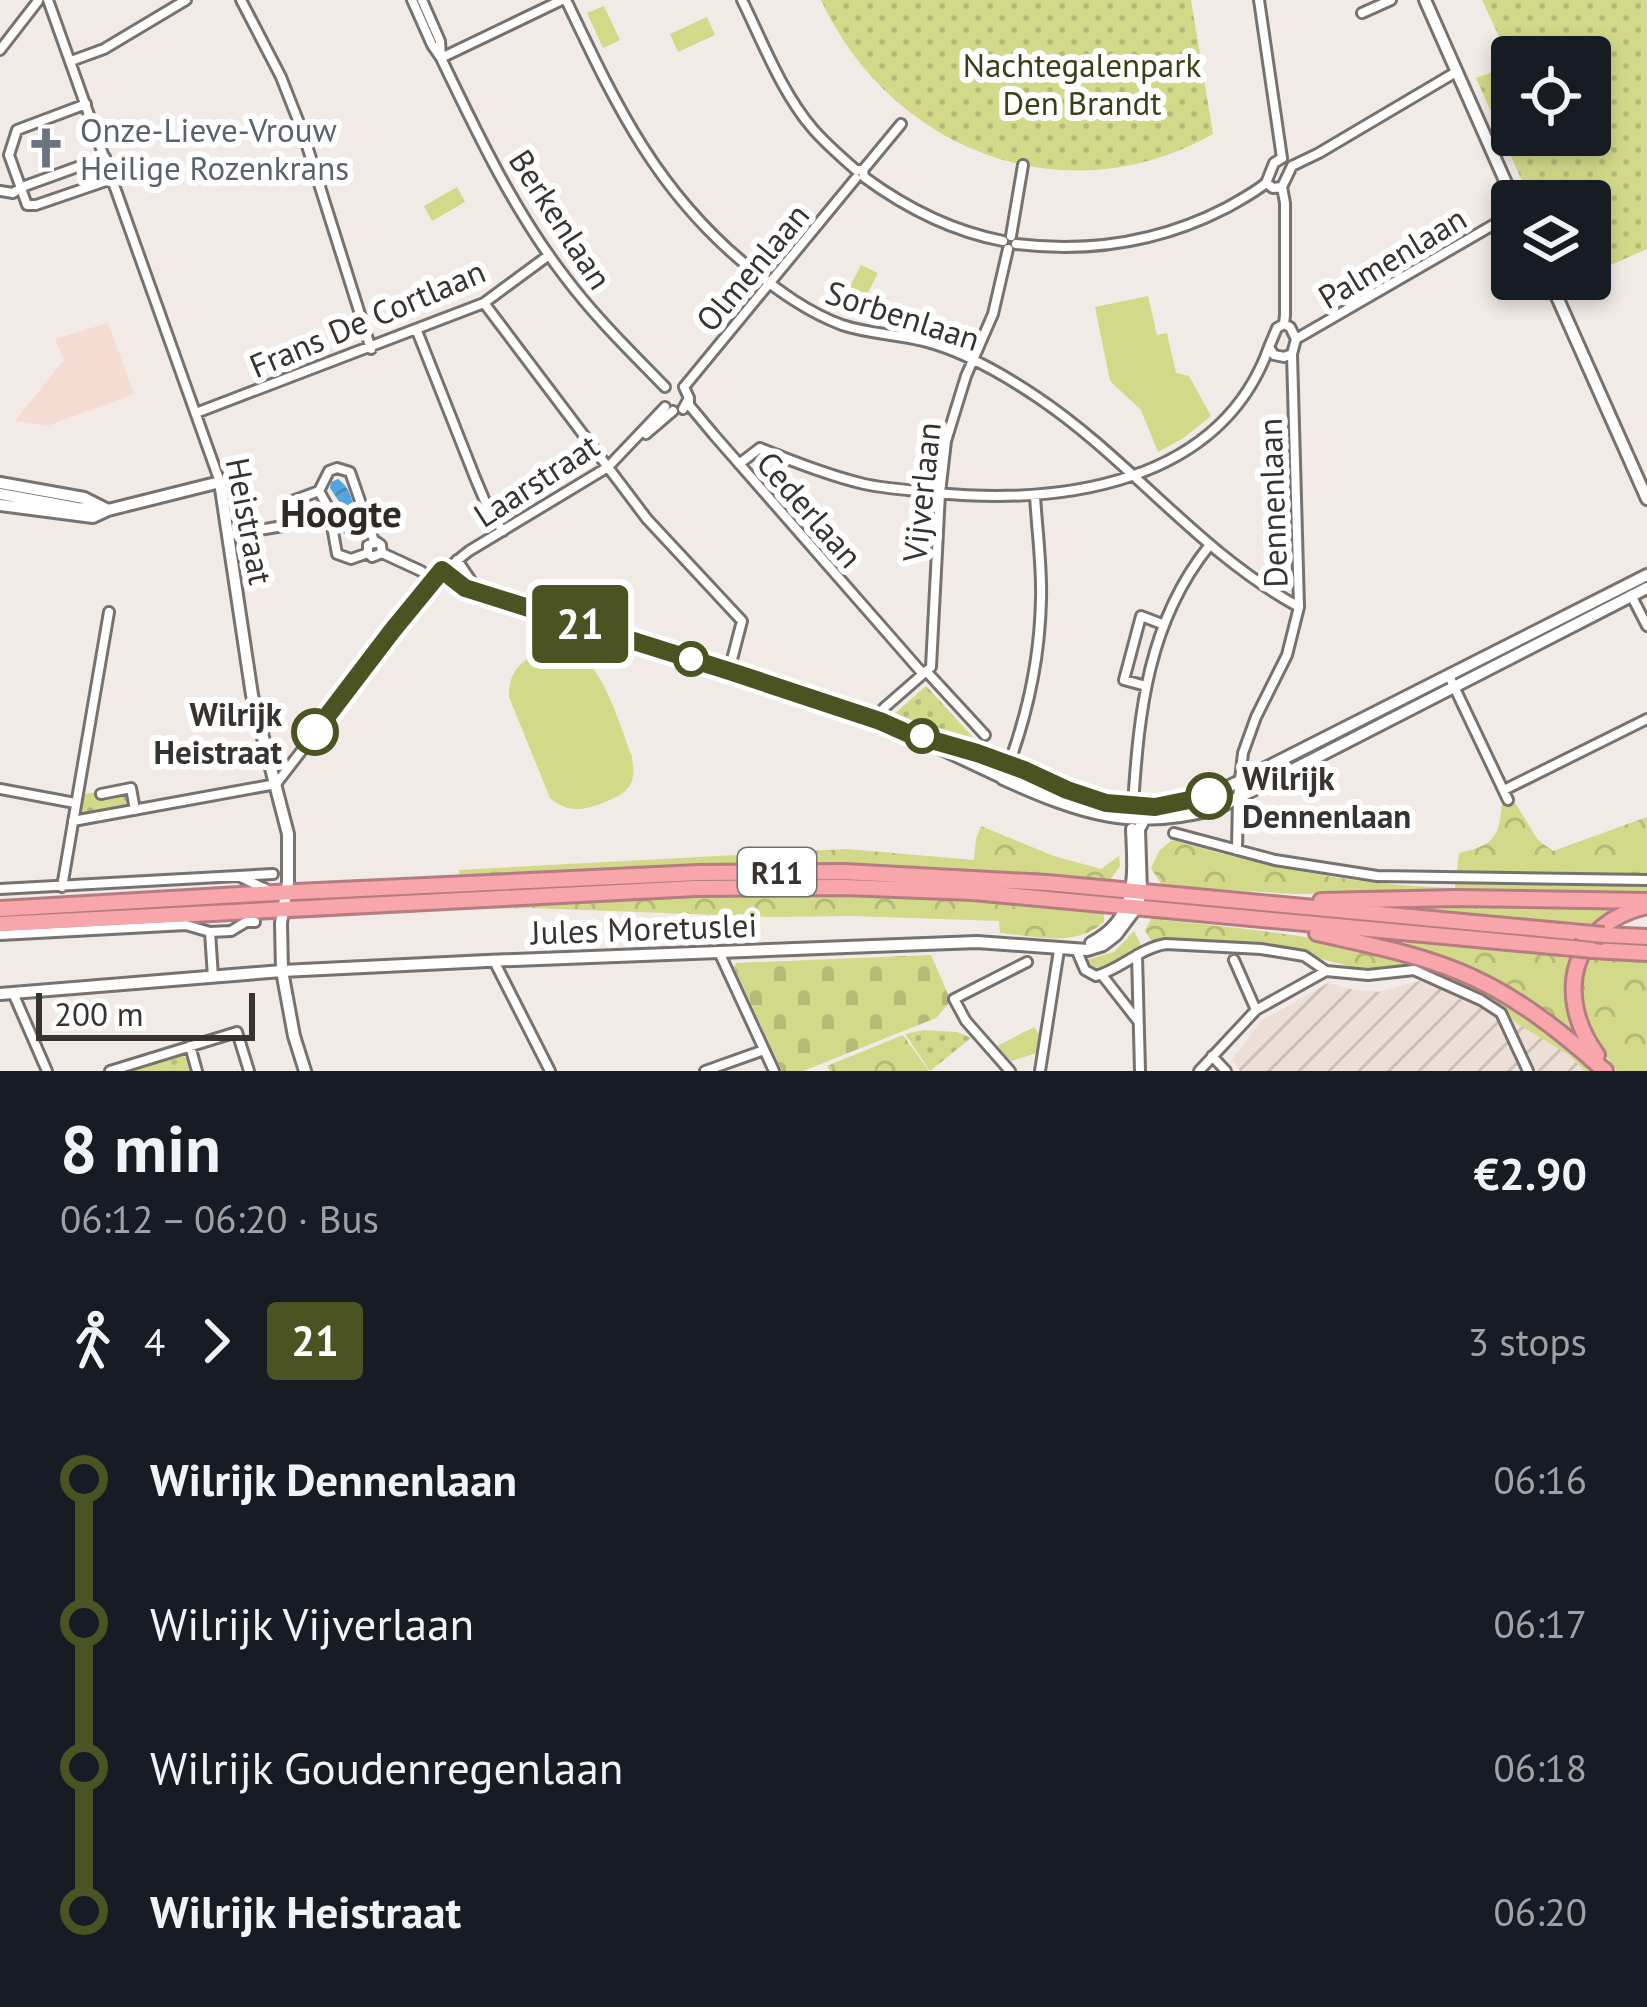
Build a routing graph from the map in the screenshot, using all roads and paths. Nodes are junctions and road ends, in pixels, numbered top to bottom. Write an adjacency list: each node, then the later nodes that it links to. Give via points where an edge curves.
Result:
1 (48, 0): 15 (street, Heistraat)
2 (186, 0): 15 (street)
3 (241, 0): 41 (street, via 304,133)
4 (412, 0): 14 (street, Berkenlaan)
5 (422, 0): 14 (street, Berkenlaan)
6 (564, 0): 14 (street); 34 (street, Sorbenlaan, via 663,178)
7 (742, 0): 24 (street, via 811,127)
8 (1259, 0): 21 (street)
9 (1391, 0): 12 (street)
10 (1424, 0): 16 (street)
11 (38, 1): 13 (street)
12 (1362, 13)
13 (0, 50)
14 (441, 58): 33 (street, Berkenlaan)
15 (71, 62): 17 (street, Heistraat)
16 (1452, 74): 23 (street); 26 (street)
17 (86, 104): 19 (street, via 16,130); 20 (street, Heistraat)
18 (901, 124): 24 (street, Olmenlaan)
19 (4, 155): 28 (street)
20 (105, 158): 25 (street, Heistraat); 28 (street)
21 (1282, 158): 23 (street); 27 (street)
22 (1023, 165): 32 (street, Vijverlaan)
23 (1292, 166): 29 (street)
24 (860, 174): 32 (street, via 929,217); 34 (street, Olmenlaan)
25 (112, 179): 28 (street, via 36,205 27,205); 47 (street, Heistraat)
26 (1504, 180)
27 (1266, 183): 29 (street); 32 (street, via 1183,228 1140,240 1089,248)
28 (22, 187): 30 (street)
29 (1282, 187): 37 (street)
30 (0, 191)
31 (1491, 226): 39 (street, Palmenlaan)
32 (1009, 242): 43 (street, Vijverlaan)
33 (549, 256): 36 (street, Frans De Cortlaan); 44 (street, Berkenlaan)
34 (769, 283): 43 (street, Sorbenlaan, via 846,326); 45 (street, Olmenlaan)
35 (1558, 300): 57 (street)
36 (484, 303): 38 (street, Frans De Cortlaan); 49 (street)
37 (1284, 323): 39 (street); 40 (street)
38 (417, 331): 41 (street, Frans De Cortlaan); 60 (street)
39 (1296, 339): 42 (street, Dennenlaan)
40 (1269, 347): 42 (street, via 1274,355); 50 (street, via 1249,391 1213,430)
41 (371, 349): 47 (street, Frans De Cortlaan)
42 (1292, 354): 73 (street, Dennenlaan)
43 (973, 360): 50 (street, Sorbenlaan, via 1057,410); 54 (street, Vijverlaan, via 946,441)
44 (665, 387): 45 (street); 46 (street, via 661,399)
45 (684, 387): 46 (street)
46 (677, 407): 48 (street, Cederlaan); 49 (street, Laarstraat)
47 (196, 413): 51 (street, Heistraat)
48 (740, 464): 54 (street, via 760,448 868,485); 78 (street, Cederlaan)
49 (608, 466): 60 (street, Laarstraat); 77 (street, via 742,621)
50 (1130, 476): 56 (street); 63 (street, Sorbenlaan)
51 (220, 482): 59 (street); 61 (street, Heistraat)
52 (0, 483): 59 (street)
53 (319, 491): 61 (street, via 289,504 284,526); 62 (street, via 329,471 350,472); 64 (street, via 337,554)
54 (940, 493): 56 (street); 78 (street, Vijverlaan)
55 (0, 494): 59 (street)
56 (1035, 496): 85 (street, via 1042,598)
57 (1647, 499)
58 (0, 505): 59 (street, via 93,517)
59 (108, 510)
60 (502, 531): 66 (street, Laarstraat)
61 (230, 535): 88 (street, Heistraat, via 252,695)
62 (374, 542): 64 (street); 65 (street)
63 (1209, 546): 73 (street, Sorbenlaan); 75 (street)
64 (368, 553): 65 (street)
65 (382, 553): 69 (street)
66 (457, 560): 67 (street, Laarstraat); 72 (street, via 474,585)
67 (442, 570): 69 (street, Laarstraat); 72 (street)
68 (1647, 575): 71 (street)
69 (433, 580): 88 (street, Laarstraat)
70 (1647, 589): 71 (street)
71 (1629, 591): 76 (street); 79 (street)
72 (497, 598): 77 (street)
73 (1299, 607): 87 (street, Dennenlaan, via 1287,655 1247,740)
74 (110, 612): 92 (street)
75 (1162, 624): 80 (street); 80 (street, via 1141,616 1124,680)
76 (1647, 626)
77 (729, 671): 82 (street)
78 (925, 672): 82 (street); 84 (street, Cederlaan)
79 (1452, 682): 81 (street, via 1506,795); 87 (street); 91 (street)
80 (1146, 686): 94 (street)
81 (1647, 718)
82 (878, 720): 83 (street)
83 (907, 733): 85 (street); 86 (street)
84 (986, 735)
85 (1009, 764): 86 (street); 94 (street)
86 (1003, 778): 94 (street, via 1092,814)
87 (1239, 783): 91 (street, Dennenlaan); 94 (street)
88 (276, 784): 93 (street); 104 (street, Heistraat, via 290,854)
89 (0, 789): 92 (street)
90 (101, 794): 93 (street, via 131,788)
91 (1238, 798): 95 (street); 98 (street, Dennenlaan)
92 (76, 803): 96 (street)
93 (135, 810): 96 (street)
94 (1131, 813): 95 (street); 105 (street)
95 (1144, 820): 105 (street)
96 (73, 821): 102 (street)
97 (1174, 833): 98 (street)
98 (1237, 850): 101 (street, via 1377,876)
99 (273, 874): 100 (street)
100 (238, 876): 102 (street); 104 (street)
101 (1647, 880)
102 (62, 887): 103 (street)
103 (0, 889)
104 (281, 898): 105 (highway, R11, via 770,872 913,874); 107 (highway, R11); 110 (highway, R11); 122 (street, Heistraat)
105 (1135, 899): 108 (highway, R11); 114 (street, Jules Moretuslei, via 1116,935)
106 (1647, 903): 108 (highway, via 1342,900); 146 (highway, via 1600,928 1574,977 1579,1021)
107 (0, 909)
108 (1286, 914): 113 (highway, R11, bridge); 117 (highway, R11, bridge); 146 (highway, via 1318,933 1461,972 1517,1002)
109 (255, 922): 111 (street)
110 (0, 924)
111 (210, 932): 112 (street, via 186,925); 125 (street)
112 (0, 935)
113 (1647, 937)
114 (1076, 949): 115 (street, Jules Moretuslei); 124 (street, via 1085,970)
115 (1059, 950): 116 (street, Jules Moretuslei, via 966,942); 141 (street)
116 (719, 952): 119 (street, Jules Moretuslei); 130 (street)
117 (1647, 953)
118 (1137, 955): 123 (street, via 1166,944 1261,949 1304,956); 124 (street); 128 (street)
119 (494, 961): 122 (street, Jules Moretuslei); 137 (street)
120 (1234, 961): 127 (street)
121 (1027, 962): 140 (street, via 954,999)
122 (282, 971): 125 (street, Jules Moretuslei); 132 (street, Heistraat)
123 (1326, 971): 127 (street); 145 (street, via 1414,970 1481,1000 1501,1013)
124 (1102, 975): 128 (street)
125 (213, 976): 126 (street, Jules Moretuslei)
126 (6, 993): 133 (street)
127 (1256, 1010): 131 (street)
128 (1139, 1022): 142 (street)
129 (190, 1046): 134 (street); 135 (street); 136 (street, via 238,1032)
130 (764, 1051): 138 (street); 139 (street)
131 (1212, 1056): 143 (street); 144 (street)
132 (302, 1070)
133 (47, 1071)
134 (110, 1071)
135 (197, 1071)
136 (249, 1071)
137 (550, 1071)
138 (705, 1071)
139 (774, 1071)
140 (1010, 1071)
141 (1040, 1071)
142 (1140, 1071)
143 (1199, 1071)
144 (1226, 1071)
145 (1528, 1071)
146 (1607, 1071)

